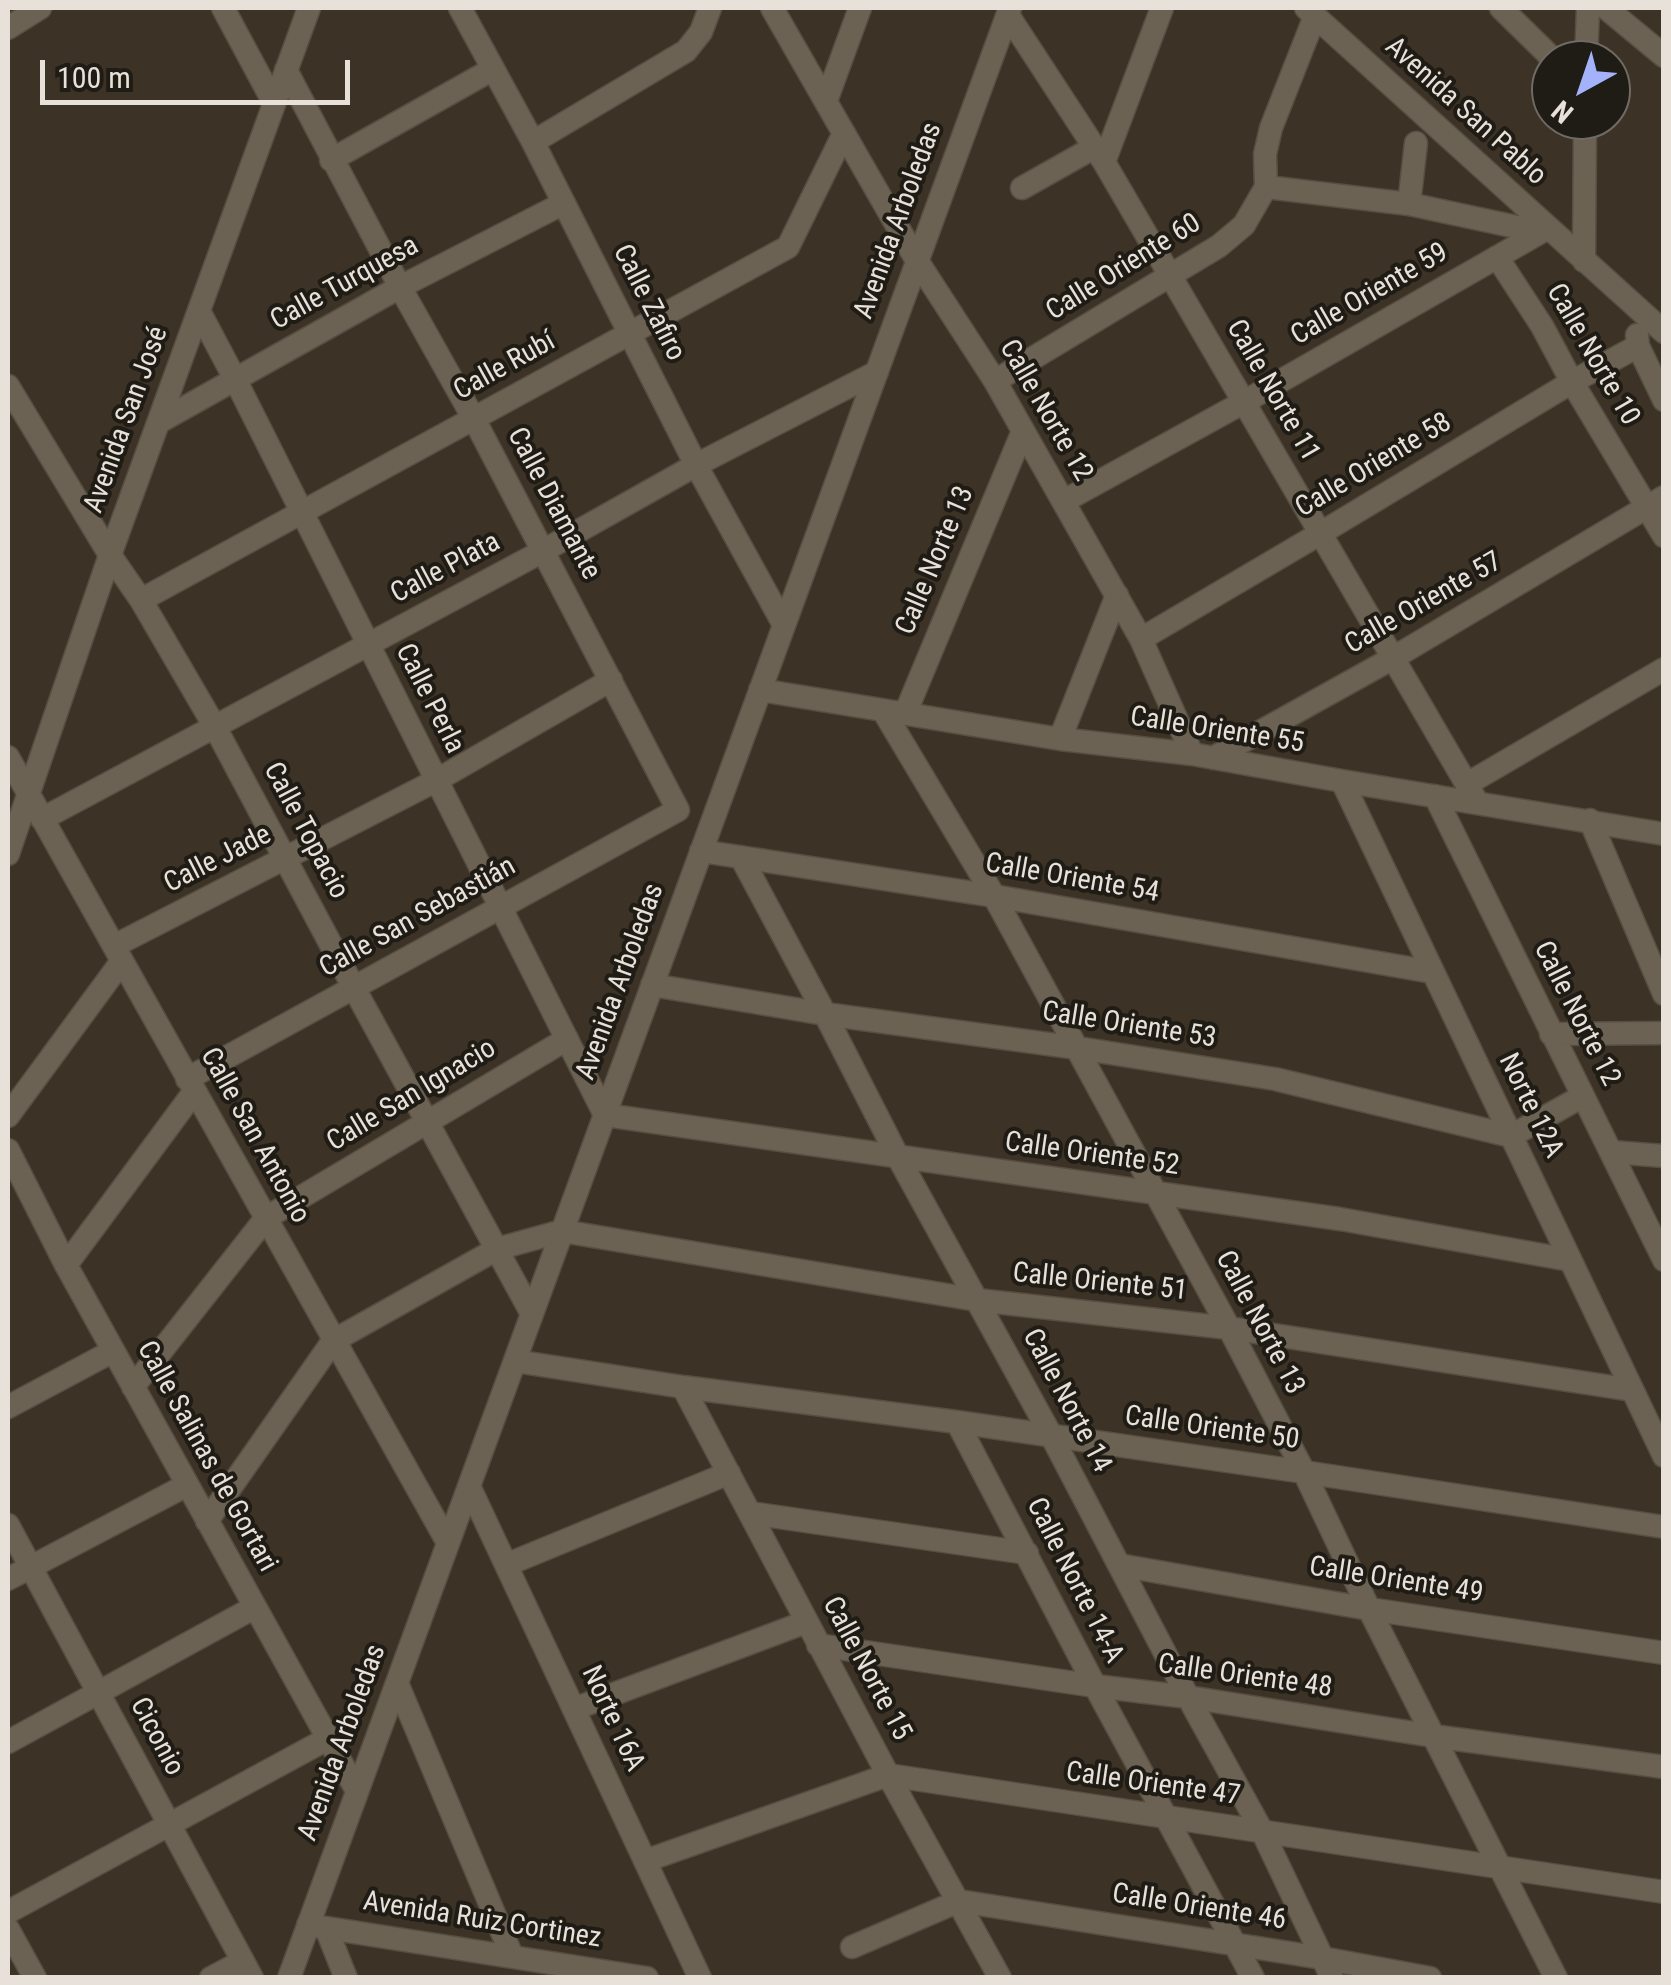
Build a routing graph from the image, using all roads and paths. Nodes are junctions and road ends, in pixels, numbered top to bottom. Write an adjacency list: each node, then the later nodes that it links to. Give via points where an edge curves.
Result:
1 (40, 8): 14 (street)
2 (224, 8): 20 (street)
3 (309, 8): 19 (street, Avenida San José)
4 (460, 8): 18 (street, Calle Zafiro)
5 (710, 8): 24 (street, via 686,51)
6 (772, 8): 21 (street, Calle Norte 12)
7 (860, 8): 21 (street)
8 (1162, 8): 26 (street)
9 (1501, 8): 15 (street)
10 (1588, 8): 16 (street)
11 (1606, 8): 17 (street)
12 (1009, 11): 26 (street, Calle Norte 11); 34 (street, Avenida Arboledas)
13 (1310, 12): 28 (street, Calle Oriente 60, via 1271,128); 32 (street, Avenida San Pablo)
14 (8, 28)
15 (1534, 40)
16 (1587, 40)
17 (1664, 56)
18 (493, 69): 24 (street, Calle Zafiro); 27 (street)
19 (286, 70): 20 (street, Avenida San José); 27 (street, Calle Diamante)
20 (274, 102): 39 (street, Avenida San José)
21 (826, 102): 22 (street, Calle Norte 12)
22 (844, 133): 34 (street, Calle Norte 12); 40 (street, Calle Rubí, via 788,247)
23 (1585, 140): 35 (street)
24 (533, 142): 30 (street, Calle Zafiro)
25 (1416, 143): 31 (street)
26 (1099, 155): 29 (street); 36 (street, Calle Norte 11)
27 (332, 160): 37 (street, Calle Diamante)
28 (1266, 187): 31 (street); 36 (street, Calle Oriente 60, via 1244,226)
29 (1022, 188)
30 (562, 204): 37 (street, Calle Turquesa); 40 (street, Calle Zafiro)
31 (1409, 204): 32 (street)
32 (1544, 230): 33 (street, Calle Oriente 59); 35 (street, Avenida San Pablo)
33 (1497, 257): 46 (street, Calle Norte 10); 49 (street, Calle Oriente 59)
34 (916, 259): 43 (street, Avenida Arboledas); 45 (street, Calle Norte 12)
35 (1584, 262): 38 (street, Avenida San Pablo)
36 (1170, 275): 45 (street, Calle Oriente 60); 49 (street, Calle Norte 11)
37 (400, 287): 44 (street, Calle Turquesa); 50 (street, Calle Diamante)
38 (1633, 307): 41 (street, Avenida San Pablo); 42 (street, Calle Norte 10)
39 (198, 311): 44 (street, Calle Perla); 51 (street, Avenida San José)
40 (630, 332): 50 (street, Calle Rubí); 53 (street, Calle Zafiro)
41 (1664, 332)
42 (1638, 346): 46 (street, Calle Oriente 58); 48 (street, Calle Norte 10)
43 (877, 372): 53 (street, Calle Plata); 63 (street, Avenida Arboledas)
44 (235, 379): 51 (street, Calle Turquesa); 56 (street, Calle Perla)
45 (995, 382): 52 (street, Calle Norte 12)
46 (1572, 382): 55 (street, Calle Norte 10); 57 (street, Calle Oriente 58)
47 (8, 386): 60 (street, Calle Topacio)
48 (1664, 400)
49 (1244, 402): 54 (street, Calle Oriente 59); 57 (street, Calle Norte 11)
50 (474, 419): 56 (street, Calle Rubí); 59 (street, Calle Diamante)
51 (159, 422): 60 (street, Avenida San José)
52 (1024, 431): 54 (street, Calle Norte 12); 70 (street, Calle Norte 13)
53 (696, 465): 59 (street, Calle Plata); 63 (street, Calle Zafiro)
54 (1064, 501): 61 (street, Calle Norte 12)
55 (1655, 502): 58 (street, Calle Norte 10); 66 (street, Calle Oriente 57)
56 (302, 513): 62 (street, Calle Rubí); 65 (street, Calle Perla)
57 (1321, 534): 64 (street, Calle Oriente 58); 66 (street, Calle Norte 11)
58 (1664, 536)
59 (543, 551): 65 (street, Calle Plata); 68 (street, Calle Diamante)
60 (110, 555): 62 (street, Calle Topacio); 78 (street, Avenida San José)
61 (1117, 596): 64 (street, Calle Norte 12); 72 (street)
62 (141, 600): 71 (street, Calle Topacio)
63 (784, 625): 69 (street, Avenida Arboledas)
64 (1141, 639): 73 (street, Calle Norte 12)
65 (368, 645): 71 (street, Calle Plata); 75 (street, Calle Perla)
66 (1393, 658): 73 (street, Calle Oriente 57); 77 (street, Calle Norte 11)
67 (1664, 669): 77 (street)
68 (611, 680): 75 (street, Calle Jade); 80 (street, Calle Diamante)
69 (760, 690): 70 (street, Calle Oriente 55); 83 (street, Avenida Arboledas)
70 (894, 713): 72 (street, Calle Oriente 55); 89 (street, Calle Norte 13)
71 (215, 727): 81 (street, Calle Plata); 88 (street, Calle Topacio)
72 (1060, 739): 73 (street, Calle Oriente 55)
73 (1202, 756): 76 (street, Calle Oriente 55)
74 (8, 757): 78 (street, Calle San Antonio)
75 (437, 780): 88 (street, Calle Jade); 90 (street, Calle Perla)
76 (1342, 781): 79 (street, Calle Oriente 55); 92 (street, Norte 12A)
77 (1472, 793): 79 (street, Calle Oriente 55); 82 (street, Calle Oriente 55)
78 (29, 795): 81 (street, Calle San Antonio); 86 (street, Avenida San José)
79 (1435, 796): 98 (street, Calle Norte 12)
80 (678, 810): 83 (street); 90 (street, Calle San Sebastián)
81 (42, 819): 91 (street, Calle San Antonio)
82 (1590, 820): 84 (street, Calle Oriente 55); 95 (street)
83 (712, 821): 85 (street, Avenida Arboledas)
84 (1664, 834)
85 (701, 852): 87 (street, Calle Oriente 54); 93 (street, Avenida Arboledas)
86 (8, 854)
87 (741, 858): 89 (street, Calle Oriente 54); 96 (street, Calle Norte 14)
88 (286, 859): 91 (street, Calle Jade); 94 (street, Calle Topacio)
89 (994, 896): 92 (street, Calle Oriente 54); 100 (street, Calle Norte 13)
90 (499, 908): 94 (street, Calle San Sebastián); 99 (street, Calle Perla)
91 (118, 954): 101 (street, Calle San Antonio); 104 (street, Calle Jade)
92 (1432, 972): 106 (street, Norte 12A)
93 (652, 985): 96 (street, Calle Oriente 53); 103 (street, Avenida Arboledas)
94 (354, 988): 101 (street, Calle San Sebastián); 105 (street, Calle Topacio)
95 (1664, 994)
96 (825, 1014): 100 (street, Calle Oriente 53); 110 (street, Calle Norte 14)
97 (1664, 1033): 98 (street)
98 (1551, 1034): 102 (street, Calle Norte 12)
99 (567, 1039): 103 (street, Calle Perla); 105 (street, Calle San Ignacio)
100 (1078, 1048): 106 (street, Calle Oriente 53, via 1275,1079); 111 (street, Calle Norte 13)
101 (191, 1086): 112 (street, Calle San Antonio); 117 (street, Calle San Sebastián)
102 (1583, 1096): 106 (street); 108 (street, Calle Norte 12)
103 (605, 1115): 110 (street, Calle Oriente 52); 113 (street, Avenida Arboledas)
104 (8, 1116)
105 (428, 1122): 112 (street, Calle San Ignacio); 114 (street, Calle Topacio)
106 (1511, 1136): 115 (street, Norte 12A)
107 (8, 1150): 117 (street, Calle Salinas de Gortari)
108 (1612, 1152): 109 (street); 116 (street, Calle Norte 12)
109 (1664, 1156)
110 (898, 1158): 111 (street, Calle Oriente 52); 118 (street, Calle Norte 14)
111 (1155, 1194): 115 (street, Calle Oriente 52); 120 (street, Calle Norte 13)
112 (266, 1218): 121 (street, Calle San Antonio); 124 (street, Calle San Ignacio)
113 (562, 1232): 114 (street); 118 (street, Calle Oriente 51); 119 (street, Avenida Arboledas)
114 (498, 1249): 119 (street, Calle Topacio); 121 (street)
115 (1570, 1260): 126 (street, Norte 12A)
116 (1664, 1260)
117 (66, 1265): 122 (street, Calle Salinas de Gortari)
118 (978, 1300): 120 (street, Calle Oriente 51); 129 (street, Calle Norte 14)
119 (532, 1314): 123 (street, Avenida Arboledas)
120 (1229, 1328): 126 (street, Calle Oriente 51); 131 (street, Calle Norte 13)
121 (333, 1341): 136 (street); 139 (street, Calle San Antonio)
122 (113, 1352): 124 (street, Calle Salinas de Gortari); 127 (street)
123 (515, 1361): 125 (street, Calle Oriente 50); 134 (street, Avenida Arboledas)
124 (133, 1387): 133 (street, Calle Salinas de Gortari)
125 (682, 1387): 128 (street, Calle Oriente 50); 132 (street, Calle Norte 15)
126 (1632, 1390): 130 (street, Norte 12A)
127 (8, 1407)
128 (957, 1422): 129 (street, Calle Oriente 50); 140 (street, Calle Norte 14-A)
129 (1052, 1437): 131 (street, Calle Oriente 50); 142 (street, Calle Norte 14)
130 (1664, 1456)
131 (1304, 1472): 138 (street, Calle Oriente 50); 146 (street, Calle Norte 13)
132 (728, 1473): 135 (street, Calle Norte 15); 141 (street)
133 (187, 1485): 136 (street, Calle Salinas de Gortari); 143 (street)
134 (469, 1486): 139 (street, Avenida Arboledas); 141 (street, Norte 16A)
135 (750, 1513): 140 (street); 147 (street, Calle Norte 15)
136 (207, 1521): 145 (street, Calle Salinas de Gortari)
137 (8, 1525): 143 (street, Ciconio)
138 (1664, 1528)
139 (448, 1544): 150 (street, Avenida Arboledas)
140 (1027, 1553): 151 (street, Calle Norte 14-A)
141 (506, 1565): 154 (street, Norte 16A)
142 (1119, 1565): 146 (street, Calle Oriente 49); 153 (street, Calle Norte 14)
143 (30, 1567): 144 (street); 152 (street, Ciconio)
144 (8, 1579)
145 (254, 1607): 152 (street); 156 (street, Calle Salinas de Gortari)
146 (1369, 1609): 149 (street, Calle Oriente 49); 155 (street, Calle Norte 13)
147 (806, 1622): 148 (street, Calle Norte 15); 154 (street)
148 (818, 1645): 151 (street, Calle Oriente 48); 159 (street, Calle Norte 15)
149 (1664, 1652)
150 (396, 1683): 160 (street, Avenida Arboledas); 173 (street)
151 (1095, 1686): 153 (street, Calle Oriente 48); 161 (street, Calle Norte 14-A)
152 (98, 1692): 157 (street); 162 (street, Ciconio)
153 (1188, 1697): 155 (street, Calle Oriente 48); 163 (street, Calle Norte 14)
154 (574, 1709): 164 (street, Norte 16A)
155 (1433, 1736): 158 (street, Calle Oriente 48); 165 (street, Calle Norte 13)
156 (328, 1738): 160 (street, Calle Salinas de Gortari); 162 (street)
157 (8, 1742)
158 (1664, 1767)
159 (888, 1775): 161 (street, Calle Oriente 47); 164 (street, Calle Oriente 47); 167 (street, Calle Norte 15)
160 (357, 1791): 169 (street, Avenida Arboledas)
161 (1168, 1819): 163 (street, Calle Oriente 47); 171 (street, Calle Norte 14-A)
162 (169, 1824): 168 (street); 175 (street, Ciconio)
163 (1262, 1831): 165 (street, Calle Oriente 47); 174 (street, Calle Norte 14)
164 (646, 1860): 181 (street, Norte 16A)
165 (1500, 1868): 166 (street, Calle Oriente 47); 185 (street, Calle Norte 13)
166 (1664, 1892)
167 (958, 1901): 171 (street, Calle Oriente 46); 172 (street); 182 (street, Calle Norte 15)
168 (8, 1912)
169 (317, 1926): 173 (street, Avenida Ruiz Cortinez); 178 (street, Avenida Arboledas); 179 (street)
170 (8, 1928): 176 (street)
171 (1235, 1944): 174 (street, Calle Oriente 46); 183 (street, Calle Norte 14-A)
172 (852, 1947)
173 (512, 1956): 180 (street, Avenida Ruiz Cortinez)
174 (1327, 1968): 184 (street, Calle Oriente 46)
175 (248, 1969): 177 (street)
176 (35, 1978)
177 (212, 1978)
178 (289, 1978)
179 (346, 1978)
180 (647, 1978)
181 (700, 1978)
182 (1000, 1978)
183 (1253, 1978)
184 (1430, 1978)
185 (1556, 1978)

